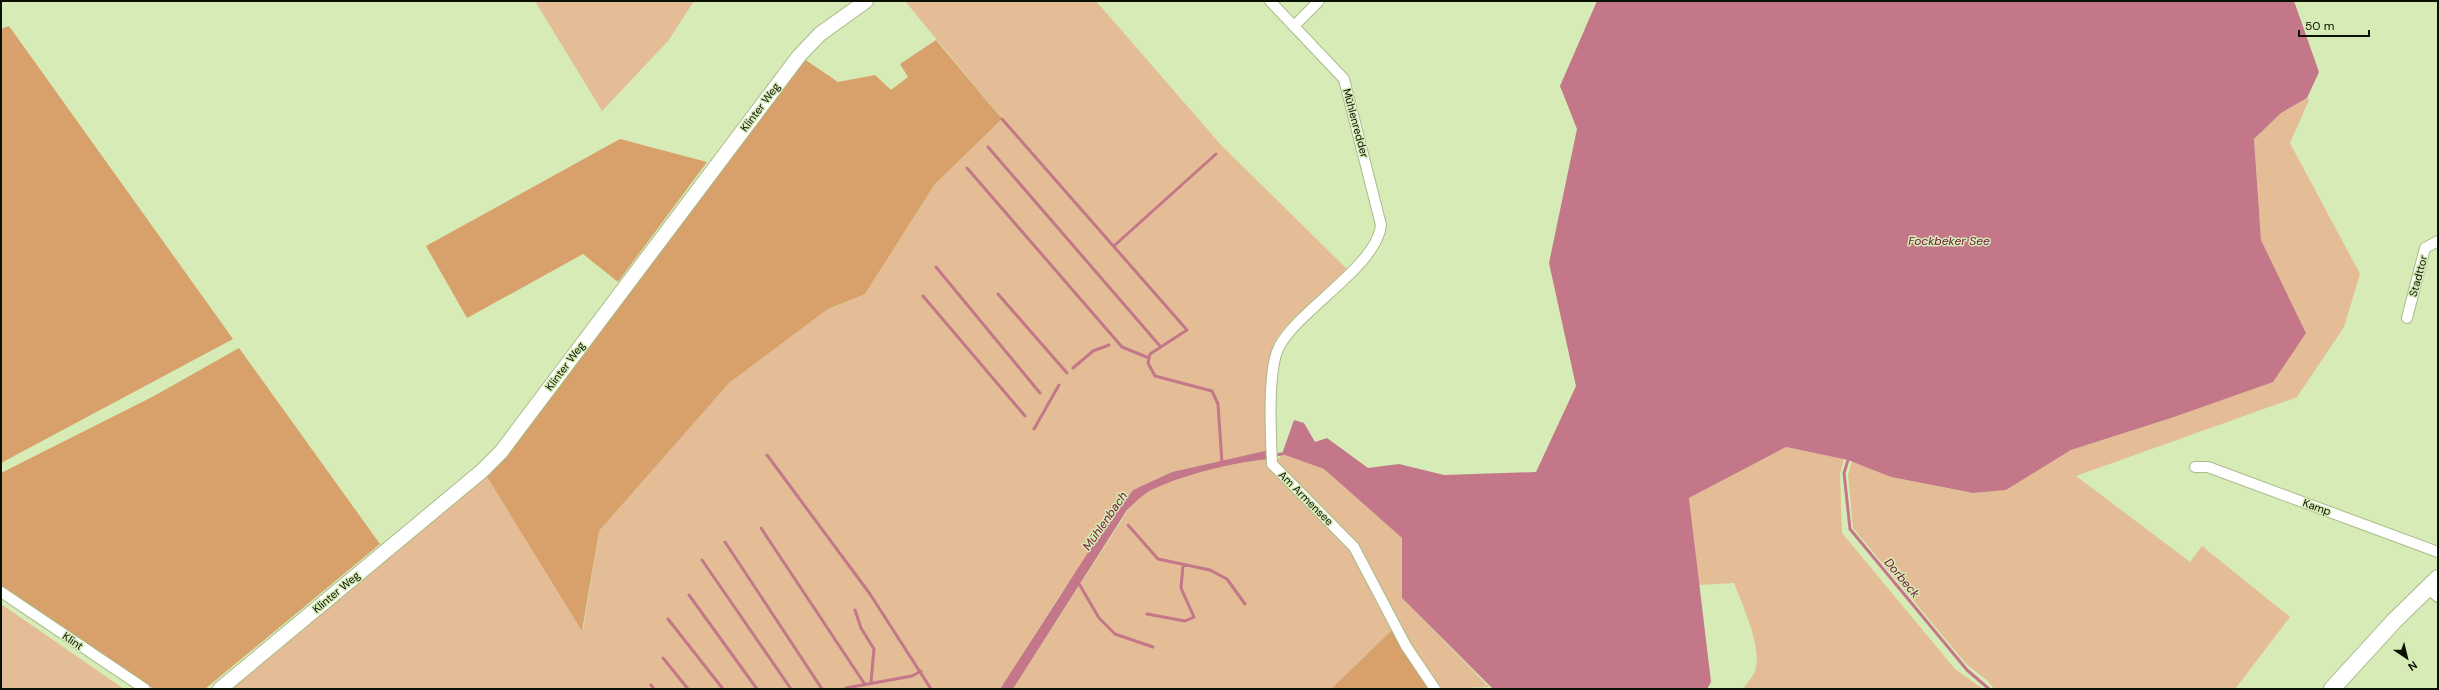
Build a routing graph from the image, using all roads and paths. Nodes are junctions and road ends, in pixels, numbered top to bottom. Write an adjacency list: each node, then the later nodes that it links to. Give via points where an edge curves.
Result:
1 (866, 1): 13 (street, Klinter Weg, via 820,34 799,56 501,452 476,476)
2 (1270, 1): 4 (street, Mühlenredder)
3 (1319, 1): 4 (street)
4 (1294, 26): 5 (street, Mühlenredder, via 1344,79)
5 (1381, 225): 14 (street, Am Armensee, via 1380,234 1354,270 1288,332 1278,348 1273,368 1272,464 1354,547 1406,646)
6 (2438, 241): 7 (street, Stadttor, via 2425,248)
7 (2407, 318)
8 (2195, 467): 9 (street, Kamp, via 2208,467)
9 (2438, 552)
10 (2434, 588): 15 (main road, via 2394,621)
11 (1, 592): 12 (street, Klint)
12 (145, 689)
13 (220, 689)
14 (1435, 689)
15 (2332, 689)

